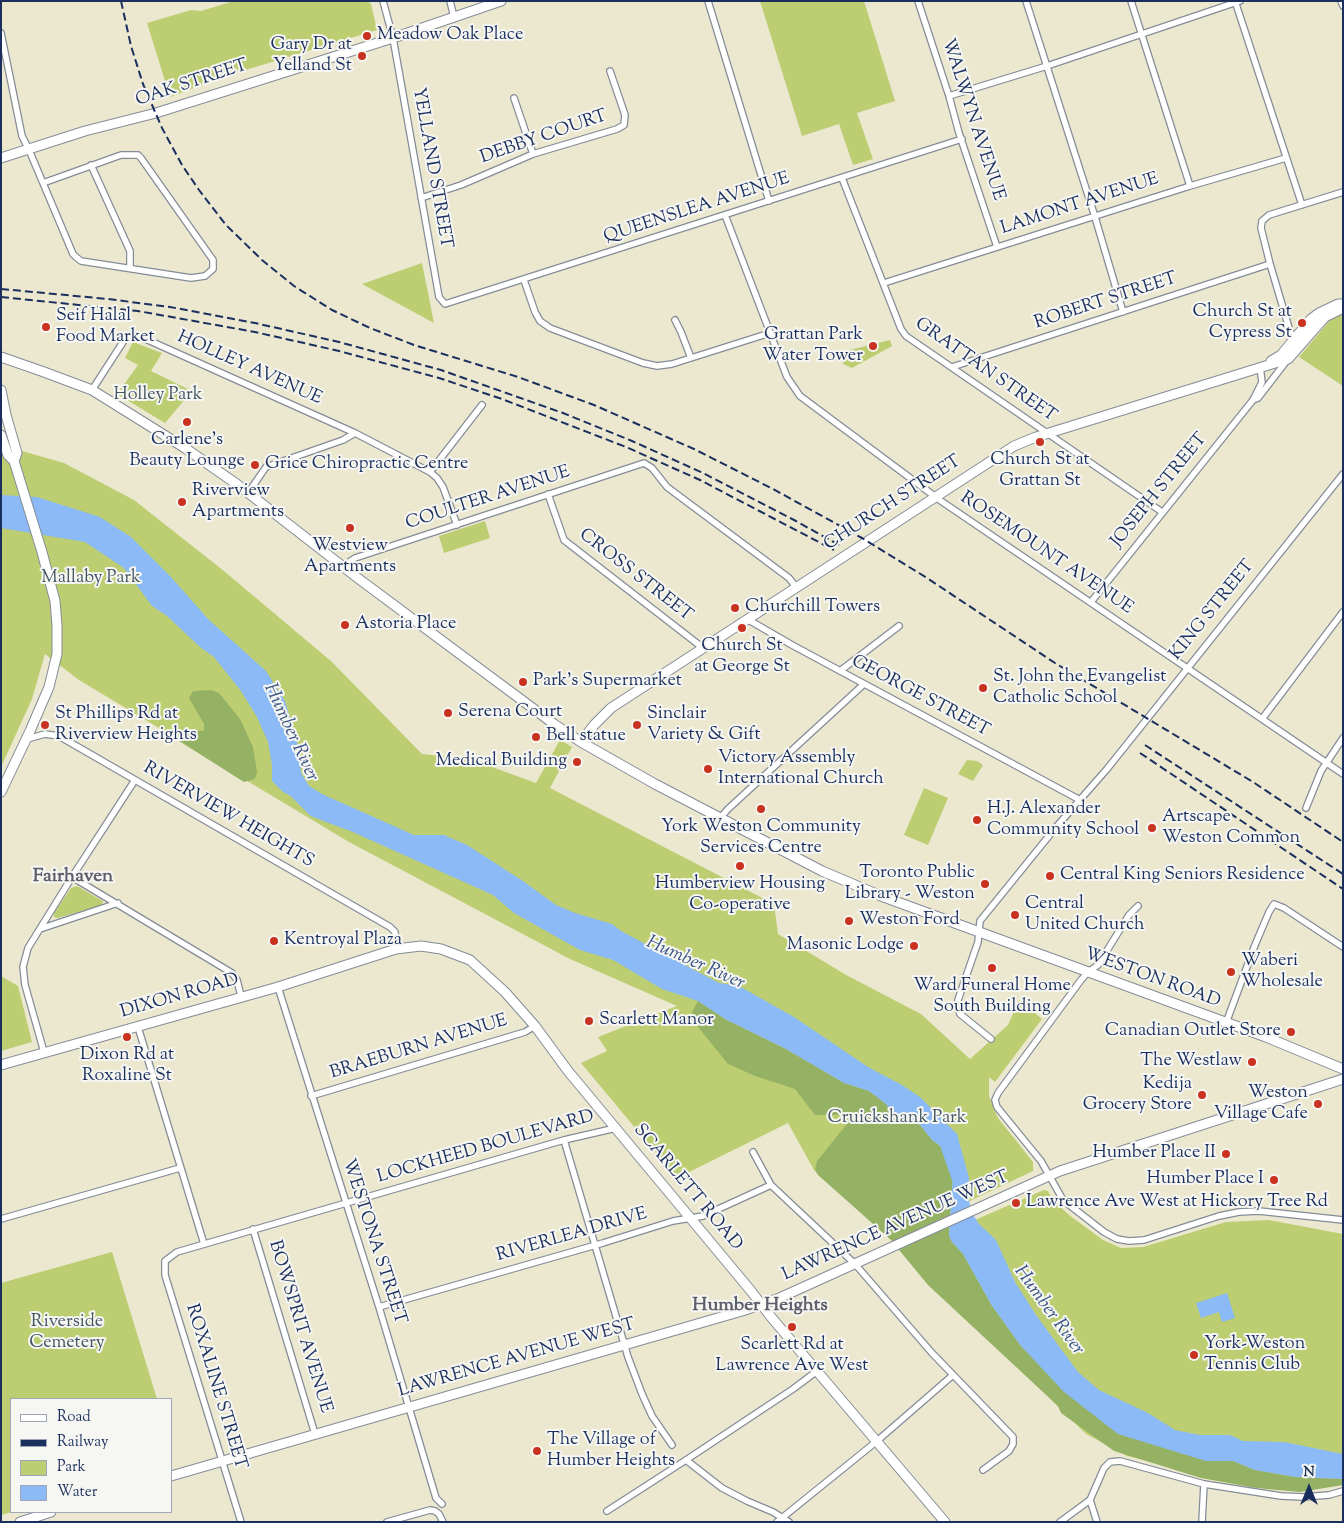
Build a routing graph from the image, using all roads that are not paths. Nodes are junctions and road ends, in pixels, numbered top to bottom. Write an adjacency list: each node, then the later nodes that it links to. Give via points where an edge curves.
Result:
1 (383, 1): 14 (street)
2 (450, 1): 11 (street)
3 (501, 1): 11 (main road, OAK STREET)
4 (708, 1): 30 (street)
5 (918, 1): 17 (street, WALWYN AVENUE)
6 (1026, 1): 15 (street)
7 (1130, 1): 13 (street)
8 (1341, 1): 10 (street)
9 (1237, 2): 13 (street); 23 (street)
10 (1343, 6)
11 (454, 16): 14 (main road, OAK STREET)
12 (1, 33): 20 (street, via 22,136)
13 (1141, 34): 15 (street); 27 (street)
14 (393, 38): 20 (main road, OAK STREET); 29 (street, YELLAND STREET)
15 (1047, 66): 17 (street); 33 (street)
16 (610, 71): 21 (street, DEBBY COURT, via 625,115 624,125)
17 (949, 96): 19 (street, WALWYN AVENUE)
18 (514, 98): 21 (street)
19 (962, 139): 25 (street, QUEENSLEA AVENUE); 34 (street, WALWYN AVENUE)
20 (28, 150): 22 (main road, OAK STREET); 26 (street)
21 (532, 154): 29 (street, DEBBY COURT, via 461,185)
22 (1, 158)
23 (1286, 158): 27 (street, LAMONT AVENUE); 31 (street)
24 (91, 166): 26 (street); 36 (street, via 130,251); 36 (street, via 121,155 138,155 213,260 213,269 198,278)
25 (842, 178): 30 (street, QUEENSLEA AVENUE); 38 (street, GRATTAN STREET)
26 (43, 183): 36 (street, via 76,257 81,261)
27 (1190, 186): 33 (street, LAMONT AVENUE)
28 (1343, 192): 31 (street)
29 (421, 198): 39 (street, YELLAND STREET)
30 (769, 202): 32 (street, QUEENSLEA AVENUE)
31 (1302, 205): 35 (street, via 1269,215 1262,221)
32 (724, 215): 37 (street, QUEENSLEA AVENUE); 43 (street, ROSEMOUNT AVENUE)
33 (1095, 217): 34 (street, LAMONT AVENUE); 41 (street)
34 (997, 247): 38 (street, LAMONT AVENUE)
35 (1270, 264): 41 (street, ROBERT STREET); 44 (street, via 1290,332)
36 (130, 268)
37 (524, 280): 39 (street, QUEENSLEA AVENUE, via 448,304); 45 (street, via 535,312 540,321 550,328 657,366)
38 (884, 283): 48 (street, GRATTAN STREET, via 906,336)
39 (442, 302)
40 (1343, 306): 44 (main road, CHURCH STREET, via 1338,304 1318,313)
41 (1123, 312): 48 (street, ROBERT STREET)
42 (675, 320): 45 (street)
43 (770, 333): 45 (street); 62 (street, ROSEMOUNT AVENUE, via 788,377 800,396)
44 (1299, 340): 46 (main road, CHURCH STREET); 49 (main road, CHURCH STREET)
45 (691, 358)
46 (1288, 359): 49 (main road, CHURCH STREET); 52 (street, JOSEPH STREET, via 1258,398)
47 (2, 360): 51 (main road, WESTON ROAD)
48 (952, 367): 56 (street, GRATTAN STREET)
49 (1260, 367): 52 (street, JOSEPH STREET, via 1262,382); 56 (main road, CHURCH STREET)
50 (1, 390): 57 (main road, via 17,453)
51 (92, 390): 54 (street, HOLLEY AVENUE, via 125,339 130,335 139,336); 60 (main road, WESTON ROAD, via 192,453)
52 (1253, 400): 63 (street, JOSEPH STREET)
53 (482, 405): 58 (street)
54 (355, 433): 58 (street, HOLLEY AVENUE); 60 (street, via 266,467)
55 (1, 434): 57 (main road, via 8,455)
56 (1048, 434): 62 (main road, CHURCH STREET, via 1014,446); 63 (street, GRATTAN STREET)
57 (14, 461): 77 (main road, via 55,601 57,625 57,654 49,687)
58 (430, 472): 64 (street, via 443,487)
59 (1343, 474): 72 (street, KING STREET)
60 (248, 493): 65 (main road, WESTON ROAD)
61 (548, 494): 64 (street, COULTER AVENUE); 66 (street, COULTER AVENUE, via 644,463 667,487 789,578); 71 (street, CROSS STREET, via 564,540)
62 (935, 496): 66 (main road, CHURCH STREET); 67 (street, ROSEMOUNT AVENUE)
63 (1162, 512): 67 (street, JOSEPH STREET)
64 (457, 525): 65 (street, COULTER AVENUE, via 355,558)
65 (343, 566): 78 (main road, WESTON ROAD)
66 (796, 587): 69 (main road, CHURCH STREET)
67 (1091, 602): 72 (street, ROSEMOUNT AVENUE)
68 (1343, 612): 75 (street)
69 (747, 619): 71 (main road, CHURCH STREET); 73 (street, GEORGE STREET)
70 (898, 626): 73 (street)
71 (703, 648): 78 (main road, CHURCH STREET, via 611,708)
72 (1186, 668): 75 (street, ROSEMOUNT AVENUE); 83 (street, KING STREET)
73 (840, 671): 74 (street, GEORGE STREET)
74 (864, 684): 83 (street, GEORGE STREET); 85 (street)
75 (1262, 719): 79 (street, ROSEMOUNT AVENUE)
76 (1343, 738): 79 (street)
77 (27, 739): 81 (street, RIVERVIEW HEIGHTS, via 45,734 59,736); 82 (main road)
78 (581, 742): 85 (main road, WESTON ROAD, via 654,784)
79 (1326, 763): 80 (street, ROSEMOUNT AVENUE); 84 (street)
80 (1343, 774)
81 (135, 780): 86 (street); 92 (street, RIVERVIEW HEIGHTS, via 390,926 395,932)
82 (1, 792)
83 (1080, 800): 90 (street, KING STREET, via 980,921)
84 (1306, 808)
85 (721, 817): 90 (main road, WESTON ROAD, via 854,885)
86 (72, 877): 87 (street); 89 (street)
87 (118, 903): 89 (street); 96 (street, via 232,973)
88 (1138, 906): 94 (street, via 1098,965)
89 (40, 929): 101 (street, via 28,948 23,967)
90 (979, 933): 94 (main road, WESTON ROAD); 100 (street, KING STREET, via 958,1008 960,1014)
91 (1343, 947): 97 (street, via 1274,904)
92 (396, 949): 93 (main road, SCARLETT ROAD); 99 (main road, SCARLETT ROAD, via 421,946 441,949 470,960)
93 (367, 958): 95 (main road, DIXON ROAD)
94 (1087, 973): 97 (main road, WESTON ROAD); 110 (street, via 995,1100)
95 (278, 987): 96 (main road, DIXON ROAD); 105 (street, WESTONA STREET)
96 (241, 996): 98 (main road, DIXON ROAD)
97 (1226, 1023): 103 (main road, WESTON ROAD)
98 (138, 1026): 101 (main road, DIXON ROAD); 109 (street)
99 (535, 1026): 105 (street, BRAEBURN AVENUE, via 525,1032); 106 (main road, SCARLETT ROAD)
100 (991, 1039)
101 (44, 1052): 102 (main road, DIXON ROAD)
102 (1, 1065)
103 (1343, 1069)
104 (1343, 1079): 110 (main road, LAWRENCE AVENUE WEST)
105 (312, 1096): 112 (street, WESTONA STREET)
106 (616, 1128): 107 (street, LOCKHEED BOULEVARD); 113 (main road, SCARLETT ROAD)
107 (564, 1140): 112 (street, LOCKHEED BOULEVARD); 118 (street)
108 (753, 1152): 111 (street)
109 (180, 1168): 114 (street); 117 (street)
110 (1050, 1176): 115 (street, via 1063,1200 1104,1232 1122,1240 1144,1240 1239,1212 1265,1211); 120 (main road, LAWRENCE AVENUE WEST)
111 (771, 1185): 113 (street, RIVERLEA DRIVE, via 703,1216); 120 (street)
112 (345, 1203): 116 (street, LOCKHEED BOULEVARD); 122 (street, WESTONA STREET)
113 (690, 1218): 118 (street, RIVERLEA DRIVE); 121 (main road, SCARLETT ROAD)
114 (1, 1219)
115 (1343, 1220)
116 (253, 1229): 117 (street, LOCKHEED BOULEVARD); 127 (street, BOWSPRIT AVENUE)
117 (204, 1244): 119 (street, LOCKHEED BOULEVARD, via 177,1252)
118 (595, 1246): 122 (street, RIVERLEA DRIVE); 123 (street)
119 (165, 1261): 131 (street, ROXALINE STREET, via 165,1275)
120 (855, 1264): 121 (main road, LAWRENCE AVENUE WEST); 125 (street)
121 (761, 1305): 123 (main road, LAWRENCE AVENUE WEST); 124 (main road, SCARLETT ROAD)
122 (379, 1307): 126 (street, WESTONA STREET)
123 (625, 1345): 126 (main road, LAWRENCE AVENUE WEST); 129 (street, via 652,1416)
124 (817, 1371): 128 (main road, SCARLETT ROAD); 130 (street)
125 (953, 1375): 128 (street); 132 (street, via 1013,1437 1009,1451)
126 (409, 1408): 127 (main road, LAWRENCE AVENUE WEST); 137 (street, WESTONA STREET, via 436,1498)
127 (315, 1434): 131 (main road, LAWRENCE AVENUE WEST)
128 (878, 1441): 140 (street); 146 (main road, SCARLETT ROAD)
129 (672, 1445)
130 (686, 1460): 138 (street); 140 (street, via 722,1488)
131 (222, 1461): 133 (main road, LAWRENCE AVENUE WEST); 142 (street, ROXALINE STREET)
132 (983, 1470)
133 (172, 1476)
134 (1204, 1484): 135 (street, via 1280,1496 1330,1495); 136 (street, via 1120,1461 1110,1462 1104,1468); 149 (street)
135 (1343, 1491)
136 (1090, 1500): 147 (street); 148 (street)
137 (442, 1504)
138 (607, 1511)
139 (48, 1513): 141 (main road)
140 (780, 1520): 145 (street)
141 (20, 1522)
142 (241, 1522)
143 (387, 1522): 144 (street, via 424,1511 435,1511)
144 (443, 1522)
145 (789, 1522)
146 (945, 1522)
147 (1060, 1522)
148 (1097, 1522)
149 (1202, 1522)

